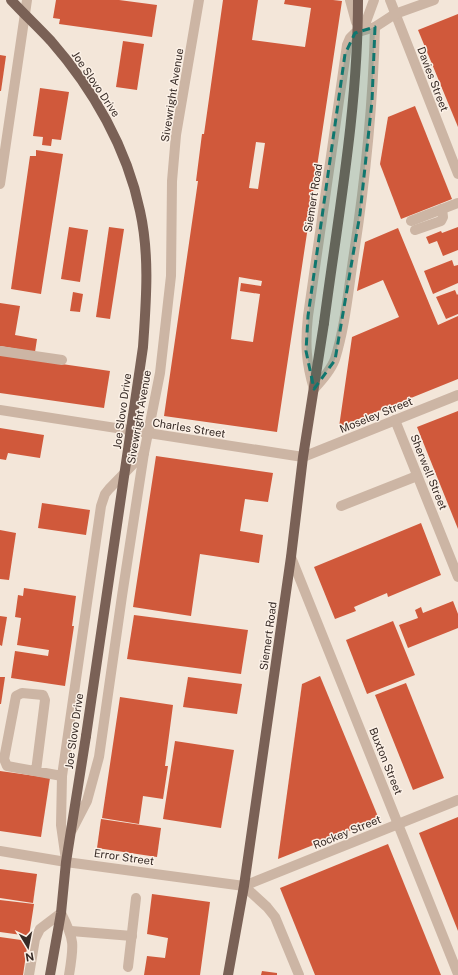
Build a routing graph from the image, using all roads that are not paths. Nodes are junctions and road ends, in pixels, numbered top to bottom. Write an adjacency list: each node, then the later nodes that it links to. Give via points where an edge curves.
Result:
1 (11, 0): 33 (main road, Joe Slovo Drive, bridge, via 74,70 109,124 130,177 140,211 144,243 146,302 143,347)
2 (27, 0): 13 (street)
3 (199, 0): 22 (street, Sivewright Avenue, via 176,135 172,181 171,276 166,331)
4 (350, 0): 11 (street)
5 (358, 0): 18 (main road, Siemert Road, bridge, via 348,152)
6 (374, 0): 11 (street, Siemert Road)
7 (390, 0): 9 (street)
8 (434, 0): 9 (street)
9 (396, 14): 10 (street); 12 (street, Davies Street)
10 (375, 27): 11 (street); 18 (street, via 372,101 362,199 342,328 335,360)
11 (361, 31): 18 (street, Siemert Road, via 354,33 350,38 345,54 308,316 306,351)
12 (458, 174)
13 (0, 184)
14 (458, 203): 15 (street, via 442,209 441,221)
15 (413, 226)
16 (0, 351): 17 (street)
17 (62, 360)
18 (314, 389): 24 (main road, Siemert Road)
19 (458, 395): 21 (street, Moseley Street)
20 (0, 410): 22 (street, Charles Street)
21 (395, 420): 24 (street, Moseley Street); 25 (street, Sherwell Street)
22 (147, 433): 23 (street, Sivewright Avenue); 24 (street, Charles Street)
23 (144, 453): 30 (street, via 109,489 101,506); 33 (street, Sivewright Avenue, via 99,757 87,801)
24 (303, 457): 27 (main road, Siemert Road)
25 (417, 476): 26 (street); 28 (street, Sherwell Street)
26 (341, 506)
27 (291, 557): 32 (street, Buxton Street); 36 (main road, Siemert Road)
28 (458, 577)
29 (36, 771): 29 (street, via 46,700 43,695 22,693 16,696 4,760 7,766); 30 (street)
30 (62, 776): 35 (street, via 61,825)
31 (458, 800): 32 (street, Rockey Street)
32 (398, 824): 36 (street, Rockey Street); 42 (street, Buxton Street)
33 (71, 832): 35 (main road, Joe Slovo Drive)
34 (0, 851): 35 (street, Error Street)
35 (66, 862): 36 (street, Error Street); 38 (main road)
36 (244, 886): 46 (main road); 47 (street, via 275,917)
37 (136, 898): 40 (street)
38 (61, 913): 39 (street); 43 (street, via 40,929 35,939); 44 (main road)
39 (71, 931): 40 (street); 45 (street, via 73,951)
40 (132, 936): 41 (street)
41 (128, 967)
42 (458, 974)
43 (29, 975)
44 (50, 975)
45 (69, 975)
46 (228, 975)
47 (299, 975)

